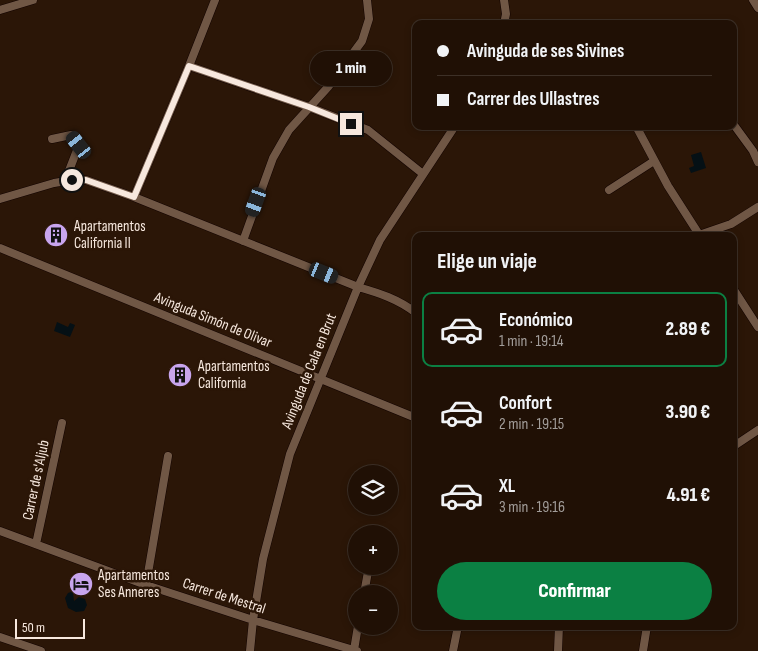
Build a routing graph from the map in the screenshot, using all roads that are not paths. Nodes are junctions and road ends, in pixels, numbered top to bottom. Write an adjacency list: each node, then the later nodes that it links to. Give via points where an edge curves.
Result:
1 (33, 0): 7 (street)
2 (215, 0): 9 (street)
3 (367, 0): 10 (street, via 369,19 362,41)
4 (504, 0): 8 (street)
5 (752, 0): 6 (street)
6 (758, 8)
7 (0, 10)
8 (505, 20)
9 (189, 66): 10 (street); 20 (street)
10 (309, 107): 17 (street, via 368,130); 25 (street, via 288,130 273,158)
11 (737, 129): 16 (street)
12 (452, 130): 17 (street, Avinguda de Cala en Brut)
13 (638, 130): 15 (street)
14 (52, 140): 18 (street, via 71,135 79,145)
15 (654, 161): 19 (street); 23 (street)
16 (758, 162)
17 (423, 174): 27 (street, Avinguda de Cala en Brut, via 380,240)
18 (65, 181): 20 (street, via 86,180); 21 (street)
19 (609, 190)
20 (134, 197): 25 (street)
21 (0, 199)
22 (758, 207): 24 (street, via 731,224)
23 (698, 232)
24 (708, 232)
25 (242, 241): 27 (street)
26 (0, 248): 31 (street, Avinguda Simón de Olivar)
27 (358, 287): 29 (street, via 389,296); 31 (street, Avinguda de Cala en Brut)
28 (737, 295): 30 (street)
29 (412, 310)
30 (758, 327)
31 (320, 378): 32 (street, Avinguda Simón de Olivar); 40 (street, Avinguda de Cala en Brut, via 290,454 264,559)
32 (412, 416)
33 (62, 423): 38 (street, Carrer de s'Aljub)
34 (758, 430): 35 (street)
35 (737, 444)
36 (168, 456): 39 (street)
37 (0, 531): 38 (street, Carrer de Mestral)
38 (36, 544): 39 (street, Carrer de Mestral)
39 (146, 585): 40 (street, Carrer de Mestral)
40 (253, 620): 47 (street, Carrer de Mestral); 49 (street, Avinguda de Cala en Brut)
41 (457, 630): 50 (street)
42 (559, 630): 51 (street)
43 (646, 630): 52 (street)
44 (357, 635): 47 (street)
45 (0, 636): 46 (street)
46 (25, 648): 48 (street)
47 (356, 650)
48 (41, 651)
49 (250, 651)
50 (453, 651)
51 (558, 651)
52 (643, 651)

